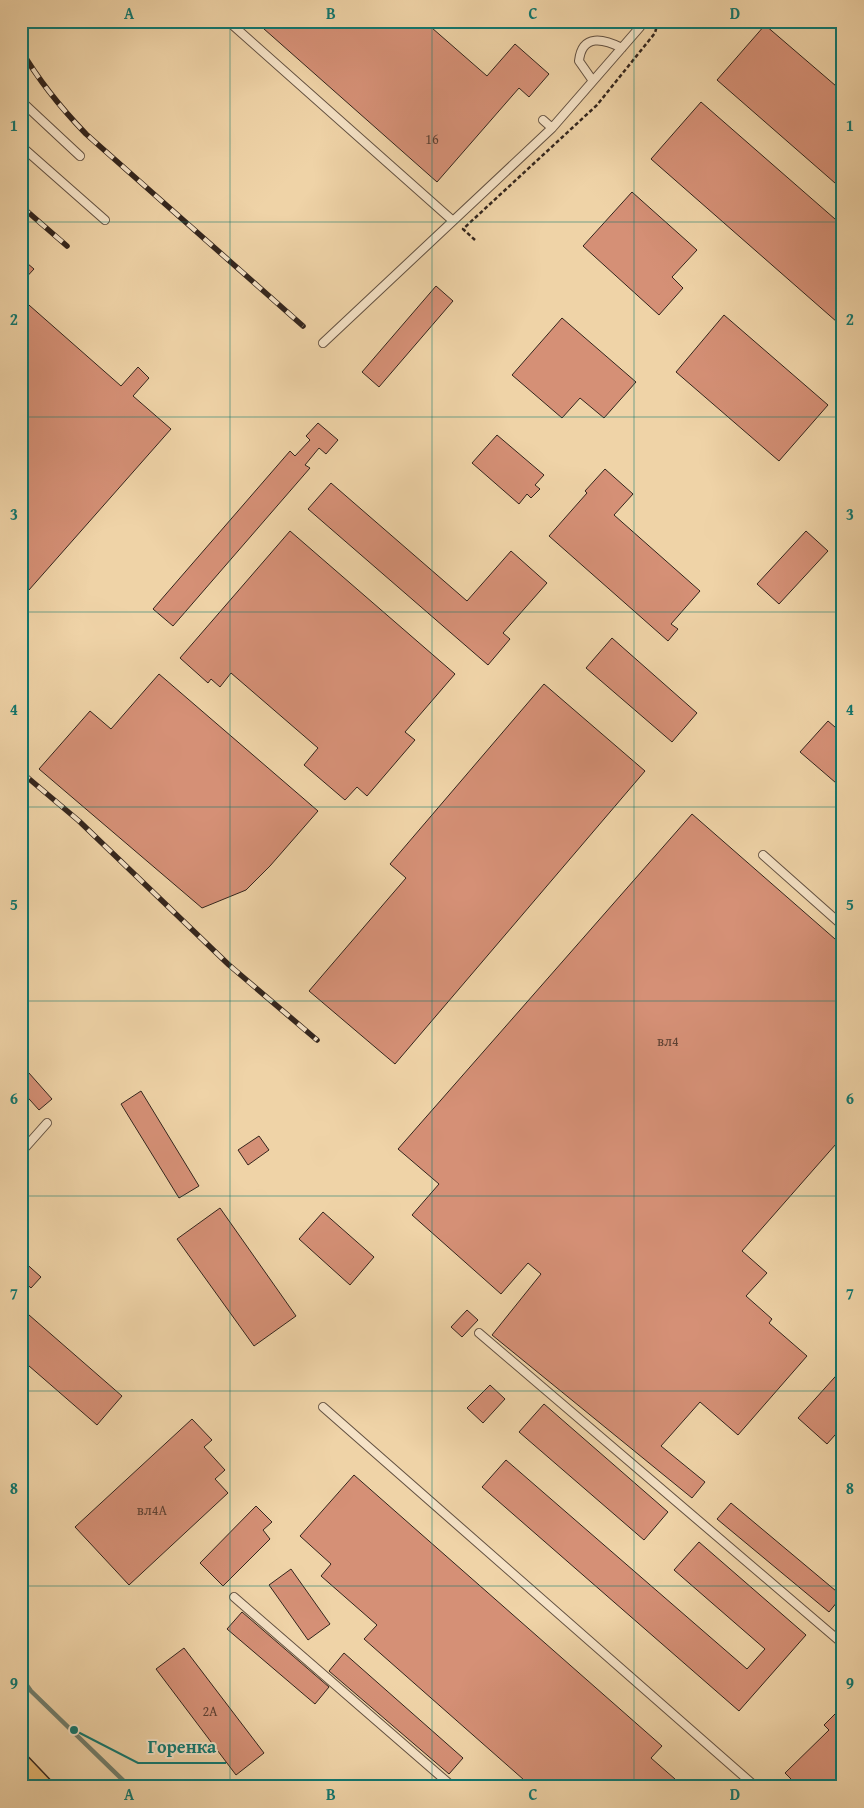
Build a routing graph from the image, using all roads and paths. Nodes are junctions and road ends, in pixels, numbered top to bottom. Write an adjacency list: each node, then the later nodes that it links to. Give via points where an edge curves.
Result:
1 (228, 21): 11 (lane)
2 (642, 21): 3 (lane)
3 (622, 48): 4 (lane); 4 (lane, via 598,40 587,43 580,52 579,61)
4 (593, 82): 7 (lane)
5 (21, 101): 9 (lane)
6 (543, 120): 7 (lane)
7 (552, 128): 11 (lane)
8 (21, 146): 10 (lane)
9 (80, 156)
10 (105, 220)
11 (452, 220): 12 (lane)
12 (324, 343)
13 (763, 855): 14 (lane)
14 (843, 926)
15 (48, 1124): 16 (lane, via 23,1150)
16 (21, 1148)
17 (479, 1334): 20 (lane)
18 (323, 1407): 24 (lane)
19 (234, 1598): 23 (lane)
20 (843, 1644)
21 (21, 1766): 22 (main road)
22 (42, 1787)
23 (453, 1787)
24 (756, 1787)

